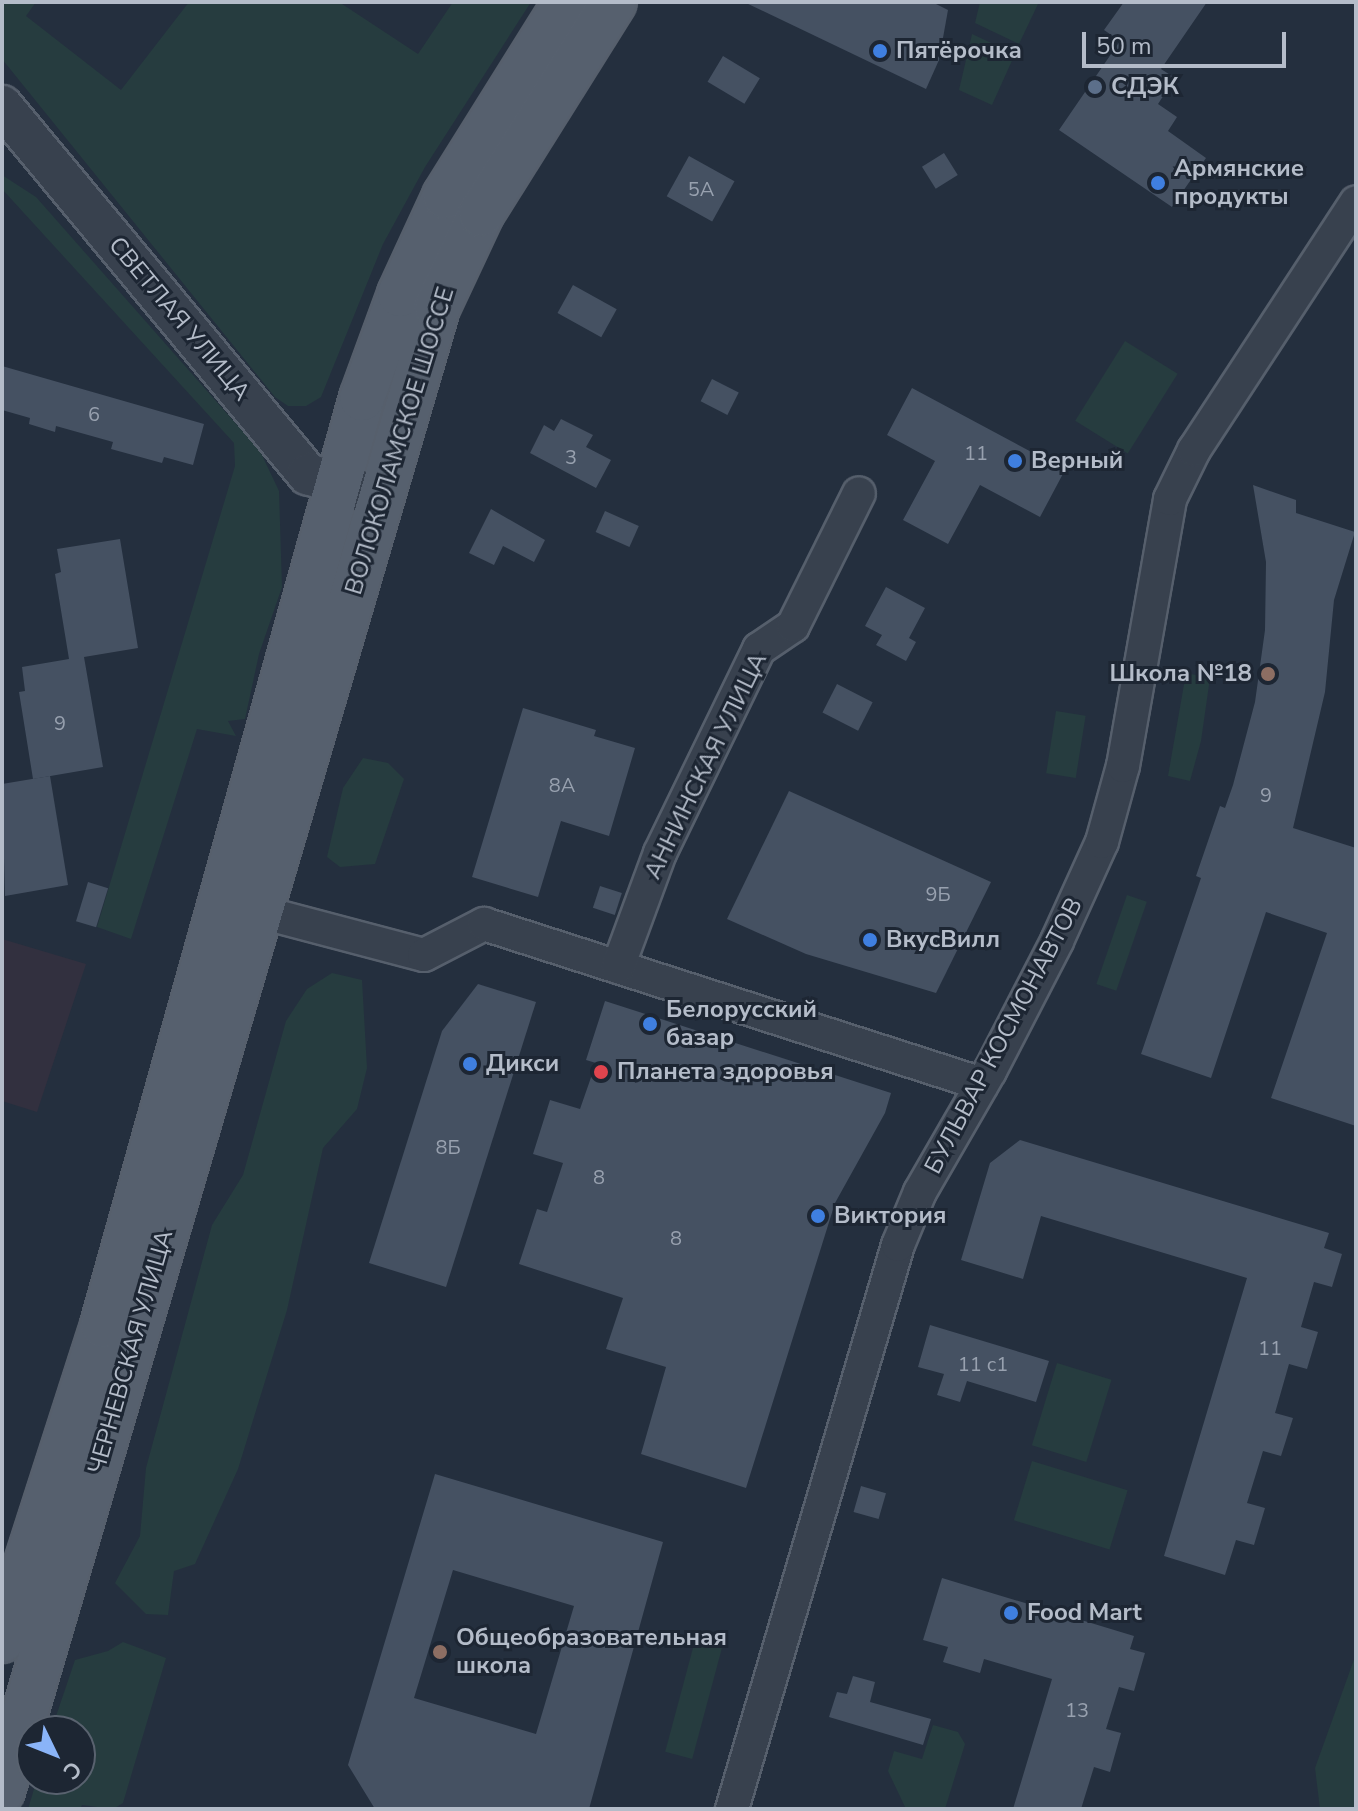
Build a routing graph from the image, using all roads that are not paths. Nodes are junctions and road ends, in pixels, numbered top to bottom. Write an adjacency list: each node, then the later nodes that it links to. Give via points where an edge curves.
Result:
1 (566, 2): 5 (main road, ВОЛОКОЛАМСКОЕ ШОССЕ, via 475,144 435,218 395,309)
2 (614, 2): 7 (main road, ВОЛОКОЛАМСКОЕ ШОССЕ, via 511,162 458,258 437,308)
3 (2, 106): 5 (street, СВЕТЛАЯ УЛИЦА, via 308,474)
4 (1356, 202): 10 (street, БУЛЬВАР КОСМОНАВТОВ, via 1194,450 1170,499 1123,766 1102,842)
5 (335, 484): 7 (street, СВЕТЛАЯ УЛИЦА); 8 (main road, ВОЛОКОЛАМСКОЕ ШОССЕ)
6 (859, 493): 9 (street, АННИНСКАЯ УЛИЦА, via 793,626 759,649 660,853)
7 (379, 497): 8 (main road, ВОЛОКОЛАМСКОЕ ШОССЕ)
8 (241, 907): 9 (street, via 424,955 484,924); 11 (main road, ЧЕРНЕВСКАЯ УЛИЦА); 12 (main road, ЧЕРНЕВСКАЯ УЛИЦА)
9 (618, 967): 10 (street)
10 (982, 1084): 13 (street, БУЛЬВАР КОСМОНАВТОВ, via 920,1192 898,1245)
11 (2, 1640)
12 (2, 1791)
13 (732, 1809)

